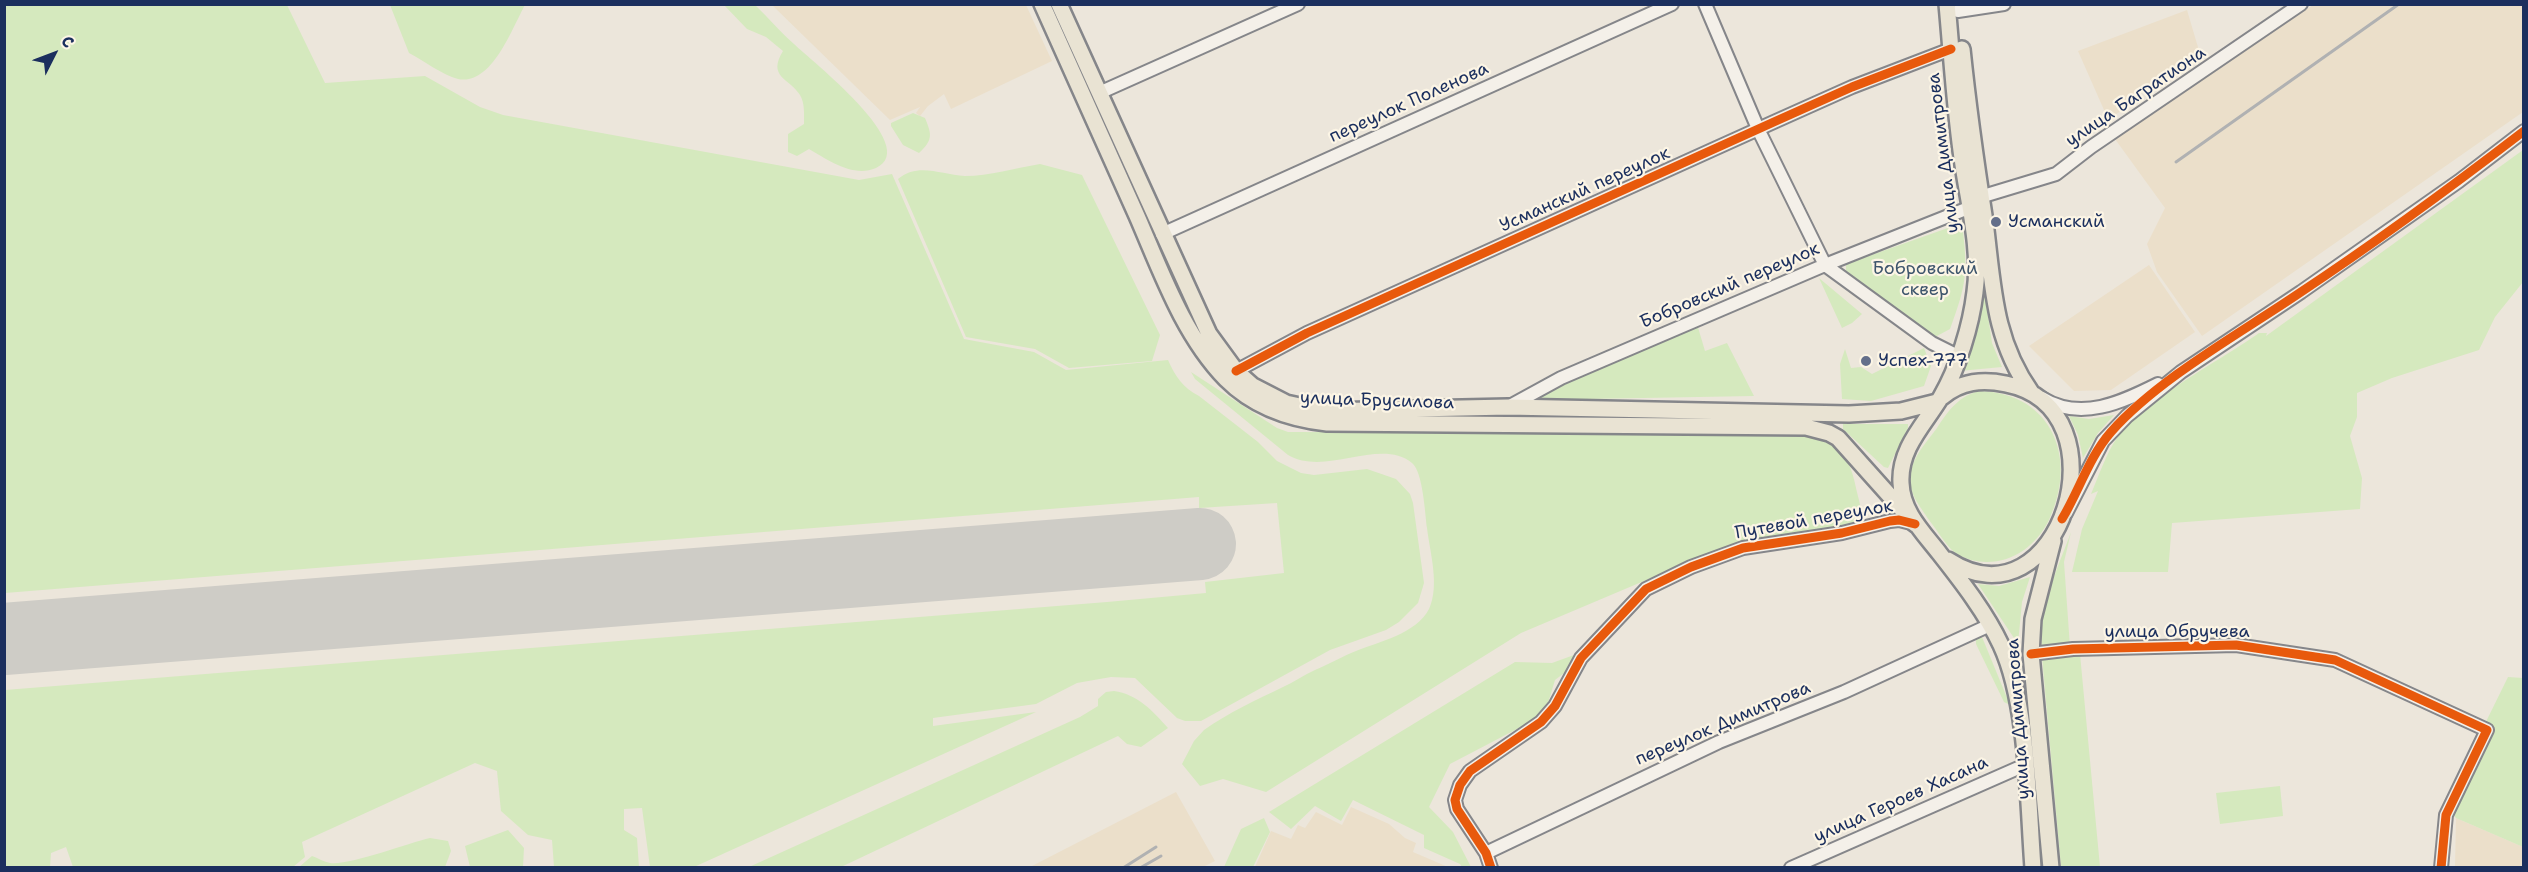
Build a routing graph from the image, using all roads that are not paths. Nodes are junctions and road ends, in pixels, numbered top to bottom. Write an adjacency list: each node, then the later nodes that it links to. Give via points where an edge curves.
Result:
1 (1042, 4): 23 (main road, улица Брусилова, via 1197,345 1227,380 1253,400 1300,420 1328,423 1806,427 1838,438)
2 (1059, 4): 10 (main road, улица Брусилова)
3 (1298, 4): 10 (street)
4 (1672, 4): 14 (street, переулок Поленова)
5 (1705, 4): 11 (street)
6 (2004, 4): 8 (street)
7 (2301, 4): 13 (street, улица Багратиона, via 2091,147 2064,170)
8 (1954, 7): 9 (main road, улица Димитрова); 13 (main road, улица Димитрова)
9 (1952, 49): 11 (street, Усманский переулок, via 1852,87); 13 (main road, улица Димитрова, via 1960,138)
10 (1099, 93): 14 (main road, улица Брусилова)
11 (1758, 131): 15 (street); 17 (street, Усманский переулок, via 1307,333)
12 (2523, 131): 18 (street, via 2338,266)
13 (1976, 202): 15 (street, Бобровский переулок); 16 (main road, улица Димитрова, via 1976,293); 19 (main road, улица Димитрова, via 2002,337 2016,370)
14 (1162, 234): 17 (main road, улица Брусилова, via 1209,334)
15 (1825, 265): 16 (street, via 1932,343); 21 (street, Бобровский переулок, via 1561,378)
16 (1958, 356): 20 (main road, улица Димитрова)
17 (1236, 371): 21 (main road, улица Брусилова, via 1286,403 1323,411)
18 (2181, 372): 19 (street, via 2101,408 2062,407); 22 (street, via 2103,441)
19 (2034, 393): 20 (main road, улица Димитрова, via 1981,381 1958,387); 22 (main road, улица Димитрова, via 2058,423 2070,453 2072,487)
20 (1938, 401): 21 (main road, улица Брусилова, via 1901,411 1850,414); 23 (main road, улица Димитрова, via 1919,427 1902,469 1902,491)
21 (1508, 407)
22 (2062, 519): 24 (main road, улица Димитрова)
23 (1916, 524): 25 (main road, улица Димитрова); 29 (street, Путевой переулок, via 1890,521 1842,533 1743,548 1646,589 1581,658 1555,706 1541,722 1470,771 1460,785 1455,800 1457,809)
24 (2055, 534): 25 (main road, улица Димитрова, via 2030,561 1995,573 1965,569); 27 (main road, улица Димитрова, via 2033,619)
25 (1939, 552): 26 (main road, улица Димитрова)
26 (1990, 625): 28 (main road, улица Димитрова, via 2013,680); 29 (street, переулок Димитрова, via 1855,688 1719,742)
27 (2031, 654): 33 (main road, улица Димитрова); 34 (street, улица Обручева, via 2073,649 2236,645 2324,658 2487,730 2446,814)
28 (2025, 765): 31 (street, улица Героев Хасана); 32 (main road, улица Димитрова)
29 (1486, 853): 30 (street)
30 (1491, 867)
31 (1791, 867)
32 (2033, 867)
33 (2051, 867)
34 (2441, 867)

